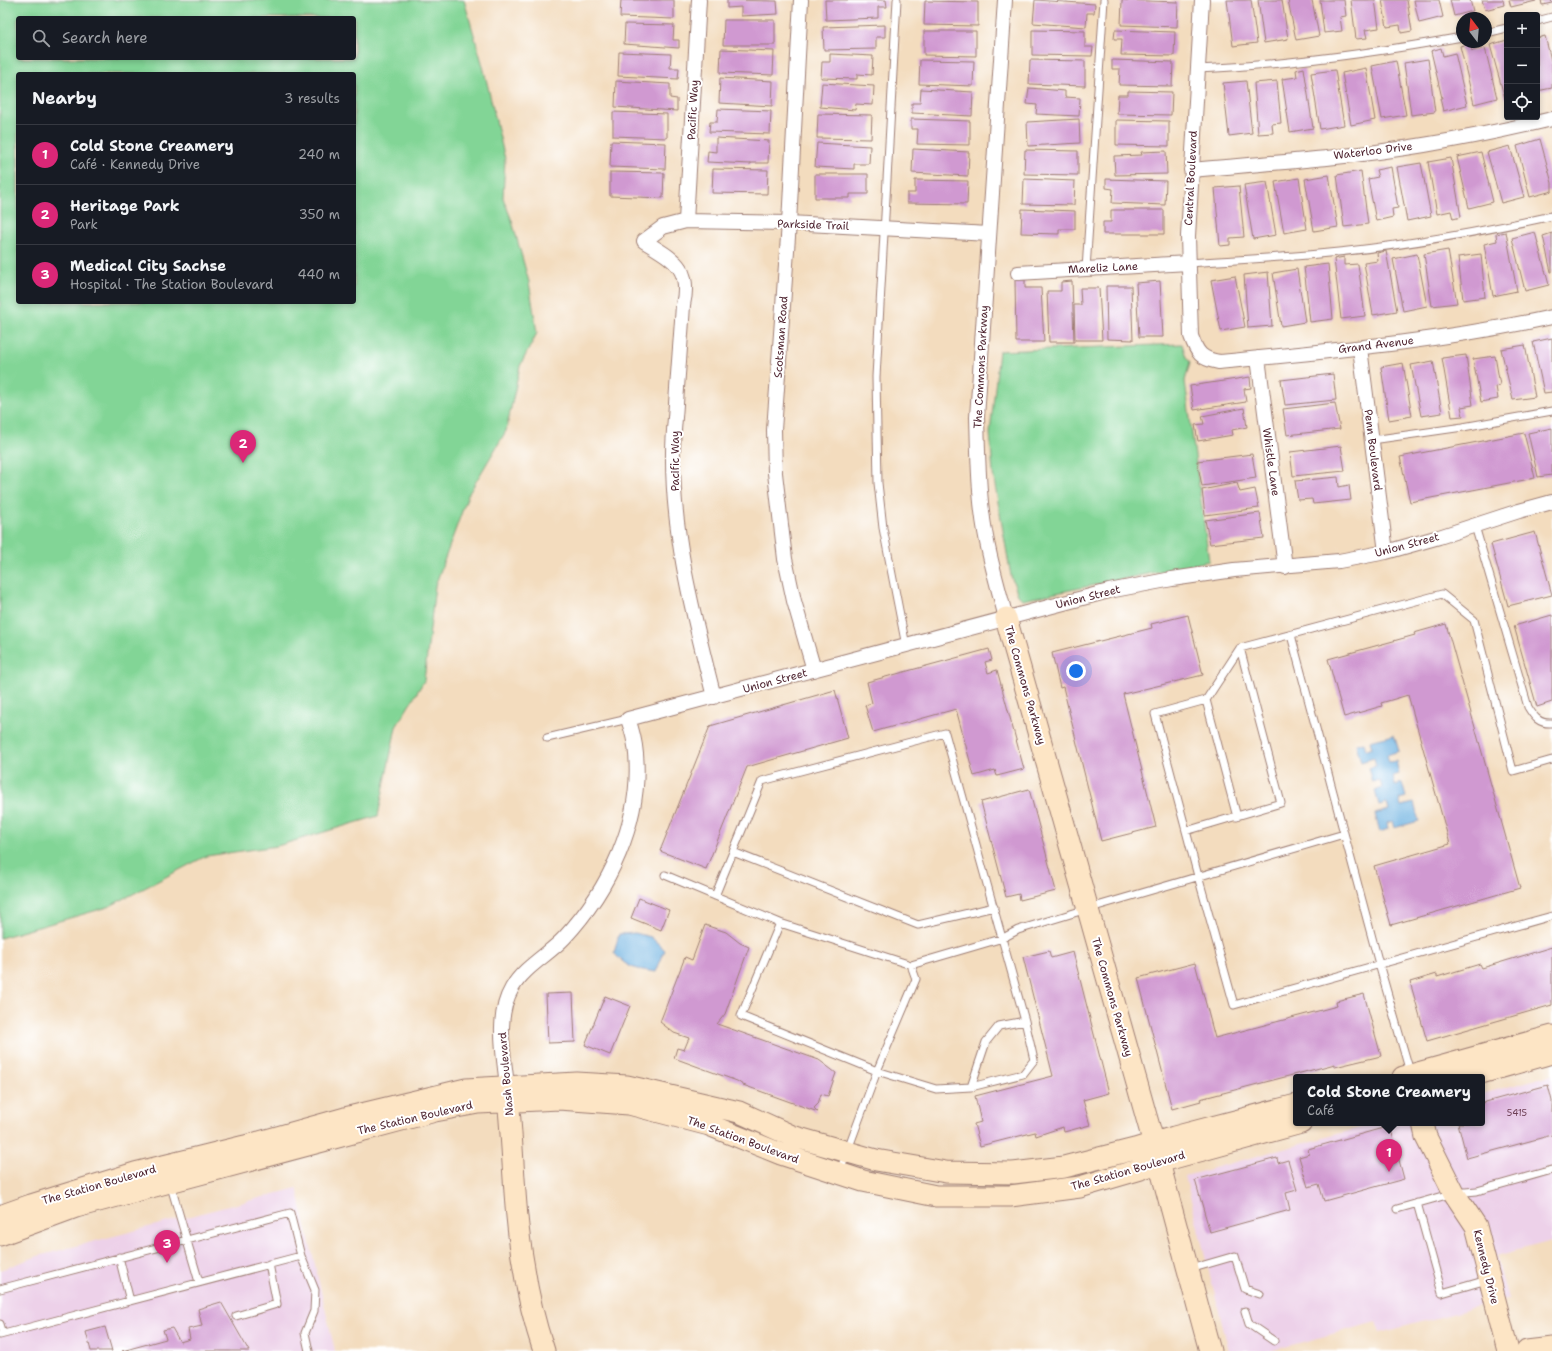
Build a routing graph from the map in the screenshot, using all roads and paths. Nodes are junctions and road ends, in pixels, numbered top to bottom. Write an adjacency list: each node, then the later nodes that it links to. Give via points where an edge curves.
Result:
1 (699, 0): 16 (street, Pacific Way)
2 (800, 0): 17 (street, Scotsman Road)
3 (897, 0): 18 (lane)
4 (1005, 0): 19 (street, The Commons Parkway)
5 (1104, 0): 22 (lane)
6 (1202, 0): 12 (street, Central Boulevard)
7 (1552, 17): 8 (lane)
8 (1540, 20)
9 (1504, 29): 10 (lane)
10 (1492, 32)
11 (1456, 38): 12 (lane, via 1298,62)
12 (1197, 69): 14 (street, Central Boulevard)
13 (1552, 119): 14 (street, Waterloo Drive, via 1423,145)
14 (1191, 170): 21 (street, Central Boulevard)
15 (1552, 216): 21 (lane, via 1373,248)
16 (686, 221): 17 (street, Parkside Trail); 20 (street, Parkside Trail, via 663,227)
17 (789, 223): 18 (street, Parkside Trail); 38 (street, Scotsman Road, via 774,430 775,473 785,560)
18 (885, 228): 19 (street, Parkside Trail); 36 (lane, via 876,377 878,483 883,528)
19 (989, 234): 34 (street, The Commons Parkway, via 977,417 978,466 982,512)
20 (644, 241): 39 (street, Pacific Way, via 673,260 683,274 686,294 683,305 672,452 674,485 685,574)
21 (1188, 263): 22 (street, Mareliz Lane); 26 (street, Central Boulevard, via 1192,336)
22 (1086, 269): 23 (street, Mareliz Lane)
23 (1018, 273)
24 (1552, 317): 25 (street, Grand Avenue, via 1485,330)
25 (1360, 348): 27 (street, Grand Avenue); 29 (street, Penn Boulevard)
26 (1201, 355): 27 (street, Grand Avenue, via 1220,362)
27 (1258, 358): 33 (street, Whistle Lane)
28 (1552, 411): 29 (lane)
29 (1372, 440): 32 (street, Penn Boulevard)
30 (1552, 502): 31 (street, Union Street)
31 (1475, 526): 32 (street, Union Street); 42 (lane, via 1528,707 1539,721)
32 (1386, 552): 33 (street, Union Street)
33 (1285, 567): 34 (street, Union Street, via 1234,570 1165,580)
34 (1006, 618): 36 (street, Union Street); 53 (street, The Commons Parkway)
35 (1291, 635): 37 (lane); 44 (lane, via 1442,594 1474,620 1514,771); 47 (lane)
36 (906, 646): 38 (street, Union Street)
37 (1240, 648): 40 (lane); 45 (lane, via 1282,803)
38 (814, 670): 39 (street, Union Street)
39 (714, 697): 41 (street, Union Street)
40 (1206, 700): 45 (lane); 46 (lane, via 1155,714)
41 (628, 719): 43 (lane); 67 (street, Nash Boulevard, via 636,754 637,773 632,814 626,835 604,884 577,924 511,988 502,1020)
42 (1552, 723)
43 (547, 738)
44 (1552, 760)
45 (1237, 816): 46 (lane)
46 (1186, 832): 50 (lane)
47 (1344, 834): 50 (lane); 57 (lane)
48 (733, 852): 51 (lane); 52 (lane, via 918,925); 52 (lane, via 762,781 945,733)
49 (665, 875): 51 (lane)
50 (1198, 876): 53 (lane); 57 (lane, via 1234,1005)
51 (715, 896): 55 (lane)
52 (994, 907): 56 (lane)
53 (1087, 909): 56 (lane, via 1018,930); 72 (street, The Commons Parkway)
54 (1552, 916): 57 (lane)
55 (780, 923): 58 (lane); 62 (lane, via 741,1016)
56 (1003, 938): 58 (lane); 59 (lane)
57 (1379, 964): 63 (lane)
58 (911, 965): 62 (lane, via 916,979)
59 (1025, 1021): 66 (lane, via 999,1026 986,1042); 66 (lane, via 1034,1060 1023,1074)
60 (1552, 1036): 64 (street)
61 (1552, 1053): 65 (street)
62 (878, 1071): 66 (lane, via 936,1089); 71 (lane)
63 (1407, 1074)
64 (1415, 1074)
65 (1478, 1074)
66 (971, 1087)
67 (508, 1094): 71 (street, The Station Boulevard, via 577,1083 627,1086 739,1112 792,1136); 74 (street, The Station Boulevard, via 629,1104 709,1125 781,1154); 75 (street, The Station Boulevard); 98 (street, Nash Boulevard, via 522,1260)
68 (1293, 1106): 72 (street, The Station Boulevard)
69 (1293, 1125): 72 (street, The Station Boulevard)
70 (1424, 1126): 76 (street, Kennedy Drive, via 1426,1137)
71 (846, 1152): 72 (street, The Station Boulevard, via 946,1172 1013,1173); 74 (lane)
72 (1156, 1153): 74 (street, The Station Boulevard, via 1141,1169 1080,1187 1010,1196 936,1196 863,1181); 85 (street, The Commons Parkway)
73 (1552, 1170): 76 (lane, via 1477,1191)
74 (840, 1173)
75 (167, 1174): 79 (street, The Station Boulevard, via 136,1173); 80 (street, The Station Boulevard); 81 (lane)
76 (1454, 1192): 77 (lane); 86 (street, Kennedy Drive, via 1476,1226)
77 (1417, 1203): 78 (lane); 86 (lane, via 1442,1293)
78 (1397, 1209)
79 (0, 1216)
80 (0, 1236)
81 (186, 1240): 82 (lane, via 290,1213); 83 (lane); 87 (lane)
82 (301, 1256): 84 (lane); 97 (lane, via 315,1290 314,1311 305,1333)
83 (119, 1257): 88 (lane); 90 (lane)
84 (269, 1264): 87 (lane); 92 (lane, via 277,1304)
85 (1188, 1270): 89 (lane, via 1235,1256 1245,1289); 99 (street, The Commons Parkway)
86 (1490, 1279): 100 (street, Kennedy Drive)
87 (199, 1282): 90 (lane)
88 (0, 1288)
89 (1260, 1294)
90 (130, 1301): 94 (lane)
91 (1245, 1311): 95 (lane, via 1249,1324)
92 (236, 1316)
93 (0, 1324): 94 (lane)
94 (1, 1335)
95 (1274, 1341)
96 (1552, 1348): 101 (street)
97 (309, 1351)
98 (544, 1351)
99 (1210, 1351)
100 (1508, 1351)
101 (1527, 1351)

